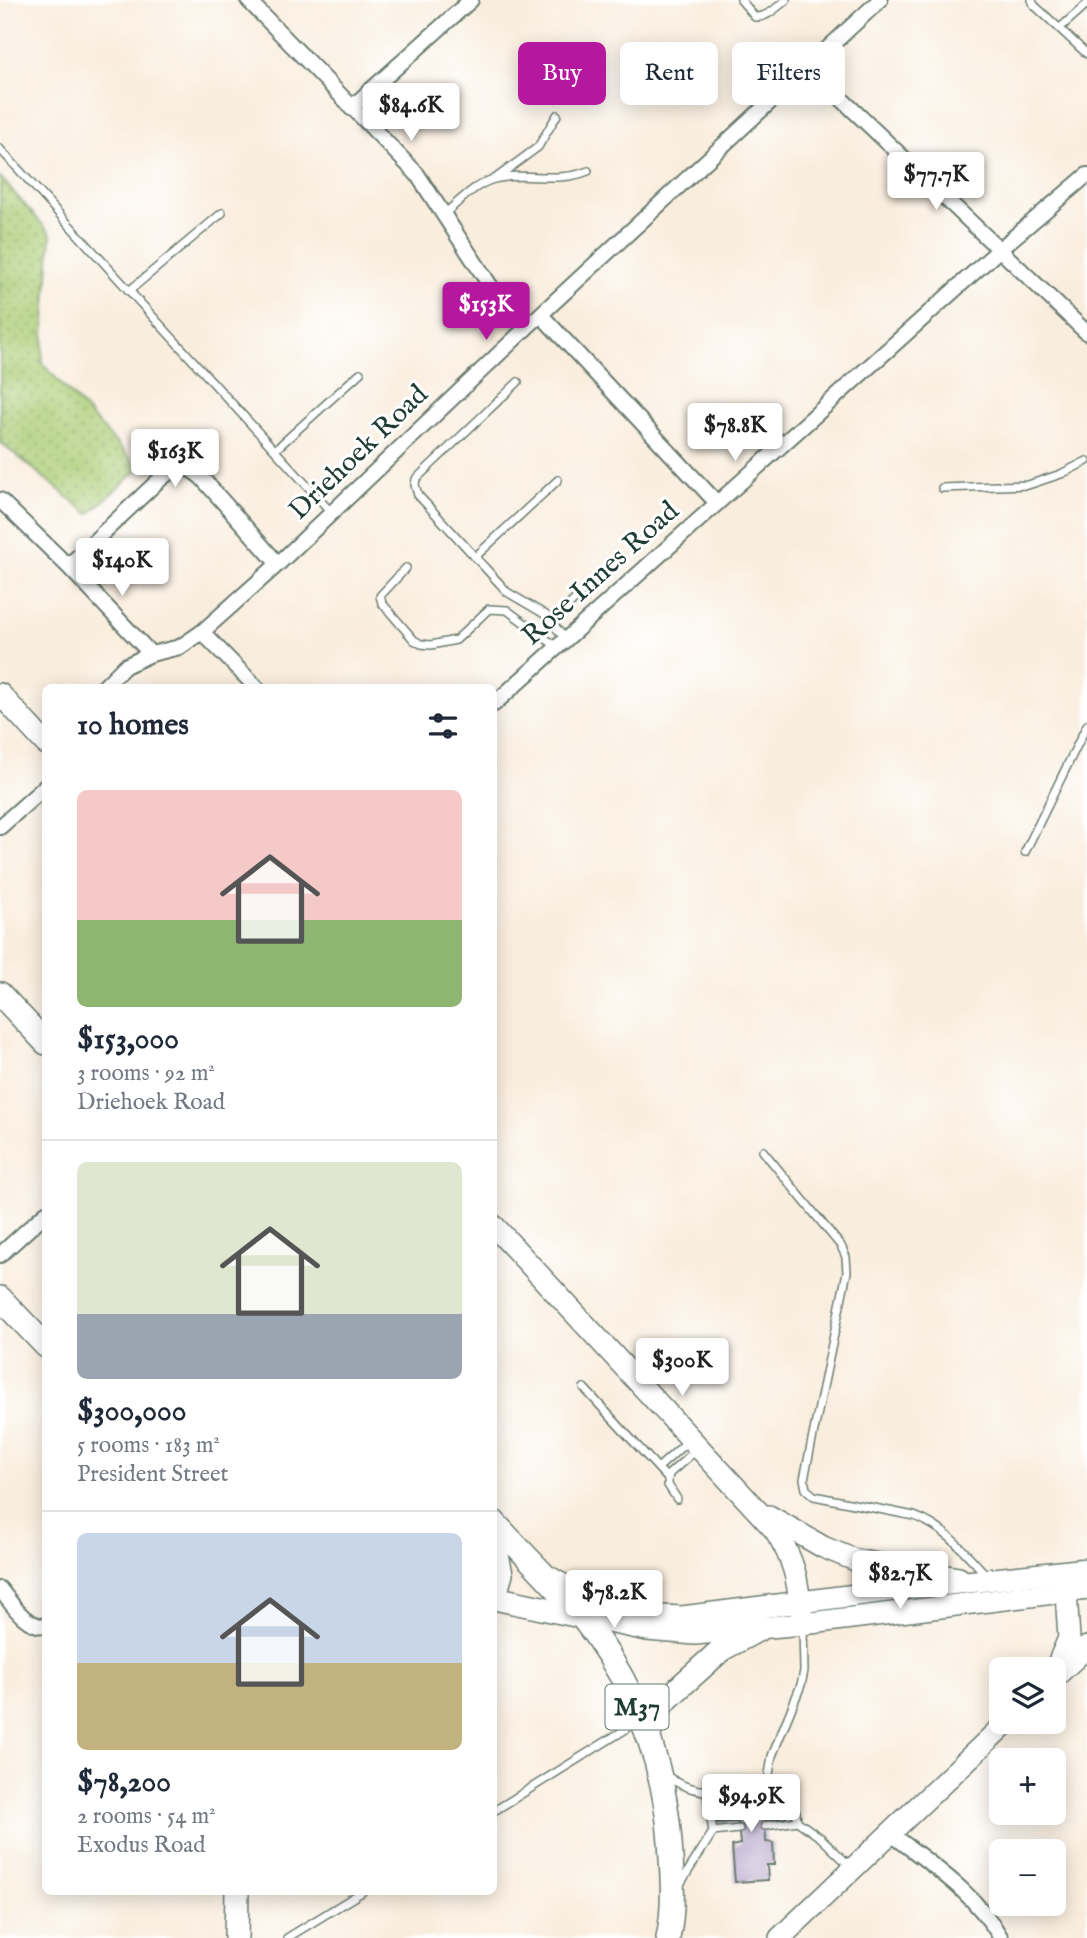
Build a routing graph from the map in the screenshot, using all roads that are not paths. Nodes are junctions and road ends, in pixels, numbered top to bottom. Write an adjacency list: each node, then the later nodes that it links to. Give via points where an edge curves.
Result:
1 (248, 0): 13 (street)
2 (471, 0): 13 (street)
3 (741, 0): 4 (lane, via 760,17)
4 (786, 0)
5 (880, 0): 9 (street, Driehoek Road)
6 (1032, 0): 8 (lane)
7 (1087, 4): 8 (lane)
8 (1060, 28): 10 (lane)
9 (835, 42)
10 (1087, 54)
11 (845, 102): 21 (street)
12 (767, 105): 23 (street, Driehoek Road)
13 (351, 108): 20 (street, via 417,174)
14 (557, 115): 18 (lane, via 538,147)
15 (0, 149): 22 (lane)
16 (588, 171): 18 (lane, via 565,177)
17 (1087, 175): 21 (street, Rose Innes Road)
18 (496, 178): 20 (lane, via 481,184)
19 (222, 214): 22 (lane)
20 (444, 214): 24 (street, via 495,293)
21 (1000, 250): 25 (street); 33 (street, Rose Innes Road)
22 (130, 291): 28 (lane)
23 (541, 314): 24 (street, Driehoek Road); 33 (street)
24 (526, 328): 34 (street, Driehoek Road)
25 (1087, 333)
26 (360, 373): 28 (lane)
27 (518, 382): 35 (lane, via 416,478 418,495)
28 (275, 450): 34 (lane)
29 (1087, 461): 31 (lane, via 1028,485)
30 (558, 480): 35 (lane)
31 (942, 488)
32 (0, 500): 38 (street)
33 (717, 503): 42 (street, Rose Innes Road)
34 (332, 513): 37 (street, Driehoek Road)
35 (475, 557): 40 (lane, via 508,592)
36 (617, 560): 40 (lane)
37 (278, 564): 38 (street, via 202,478 183,467 158,481); 41 (street, Driehoek Road)
38 (68, 566): 43 (street)
39 (406, 568): 42 (lane, via 380,596 421,644 456,640 489,609 498,608)
40 (551, 622): 42 (lane)
41 (202, 632): 43 (street, Driehoek Road, via 180,647); 45 (street)
42 (561, 643): 47 (street, Rose Innes Road)
43 (151, 654): 44 (street, Driehoek Road, via 125,666)
44 (107, 684)
45 (253, 684)
46 (0, 694): 49 (street)
47 (497, 701)
48 (1087, 726): 52 (lane)
49 (42, 740)
50 (42, 790): 51 (street)
51 (0, 827)
52 (1025, 852)
53 (0, 994): 54 (main road)
54 (42, 1039)
55 (763, 1150): 71 (lane, via 841,1246 848,1272 804,1479 806,1489 814,1496 926,1520 952,1538)
56 (42, 1217): 58 (street)
57 (497, 1229): 62 (street)
58 (0, 1255)
59 (0, 1298): 60 (main road)
60 (42, 1342)
61 (584, 1388): 63 (lane)
62 (695, 1443): 63 (lane); 64 (lane); 66 (street)
63 (658, 1468): 64 (lane)
64 (668, 1479): 65 (lane)
65 (677, 1499)
66 (755, 1507): 71 (street, via 855,1560); 76 (street, via 789,1552 799,1581)
67 (497, 1525): 70 (main road, M37)
68 (497, 1555): 73 (main road, via 501,1574)
69 (1087, 1569): 72 (street)
70 (539, 1571): 76 (street, via 593,1602 627,1612 664,1617); 77 (main road, M37)
71 (983, 1582): 72 (street); 76 (street, via 911,1588)
72 (1073, 1584): 76 (street); 81 (street, via 1069,1638)
73 (497, 1588)
74 (0, 1589): 78 (street, via 26,1620)
75 (497, 1599): 77 (main road)
76 (801, 1614): 79 (street); 86 (lane, via 804,1671 772,1756)
77 (580, 1616): 79 (street, via 674,1633); 83 (main road, M37, via 614,1662)
78 (42, 1626)
79 (761, 1628): 83 (main road, via 722,1649 662,1704)
80 (1087, 1647): 82 (street)
81 (1062, 1657)
82 (1066, 1665)
83 (646, 1727): 85 (main road, M37); 88 (lane)
84 (994, 1734): 93 (street)
85 (660, 1771): 87 (lane); 97 (main road, M37, via 669,1823)
86 (767, 1787): 87 (lane); 89 (lane, via 785,1793)
87 (707, 1793): 92 (lane)
88 (497, 1809)
89 (797, 1821): 90 (lane); 94 (lane)
90 (765, 1826)
91 (738, 1829): 92 (lane)
92 (713, 1832): 97 (lane, via 678,1886)
93 (889, 1832): 94 (street); 102 (street, via 945,1872 977,1903)
94 (853, 1868): 101 (street)
95 (237, 1895): 98 (main road)
96 (357, 1895): 99 (lane)
97 (671, 1907): 100 (main road, M37)
98 (236, 1938)
99 (287, 1938)
100 (668, 1938)
101 (780, 1938)
102 (1001, 1938)

